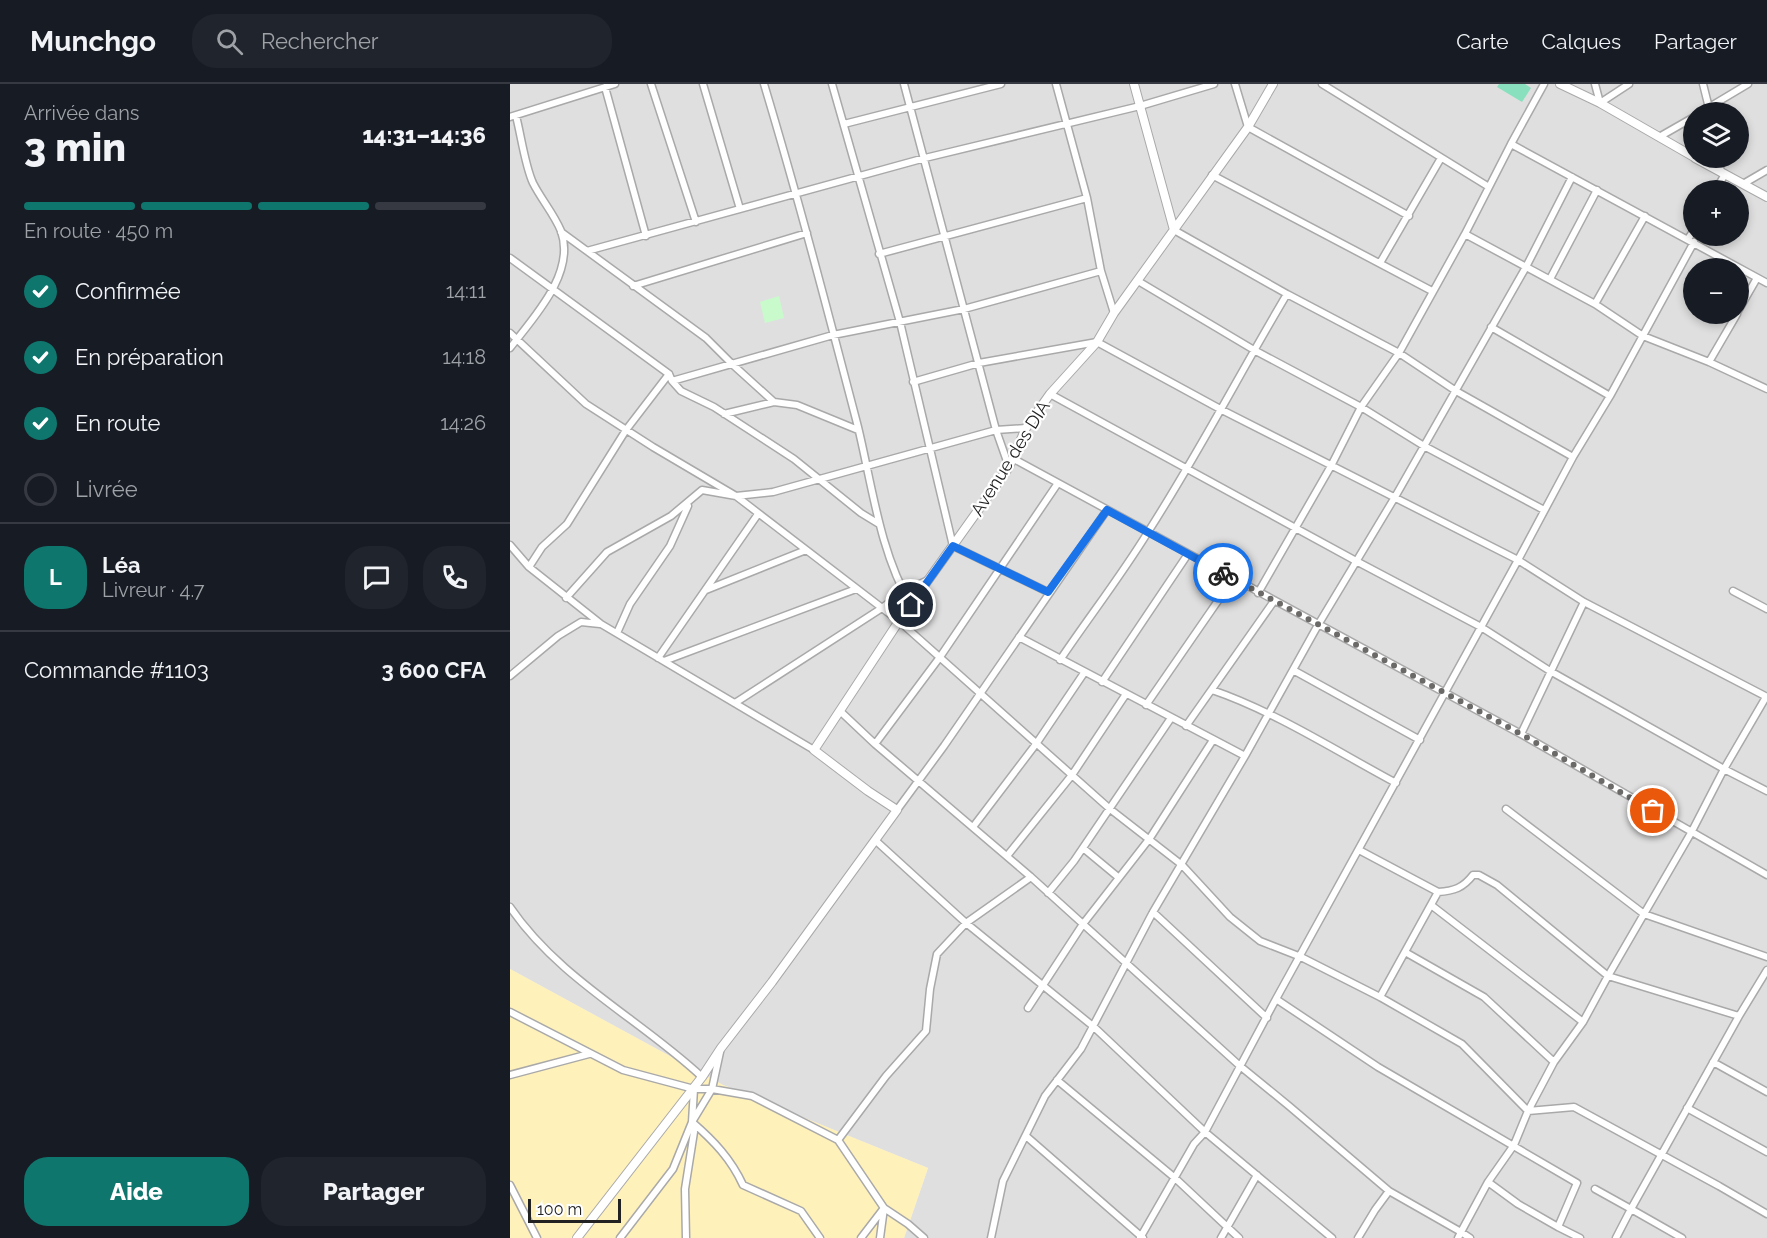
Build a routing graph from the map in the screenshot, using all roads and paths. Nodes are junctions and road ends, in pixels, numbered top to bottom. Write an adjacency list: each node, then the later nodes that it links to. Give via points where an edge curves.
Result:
1 (615, 84): 20 (street)
2 (651, 84): 56 (street)
3 (703, 84): 53 (street)
4 (764, 84): 50 (street)
5 (832, 84): 29 (street)
6 (904, 84): 25 (street)
7 (1001, 84): 21 (street)
8 (1056, 84): 30 (street)
9 (1134, 84): 26 (street)
10 (1214, 84): 26 (street)
11 (1235, 84): 31 (street)
12 (1273, 84): 31 (street, Avenue des DIA)
13 (1322, 84): 36 (street)
14 (1544, 84): 33 (street)
15 (1560, 84): 24 (street)
16 (1595, 84): 24 (street)
17 (1629, 84): 24 (street)
18 (1703, 84): 22 (street)
19 (1748, 84): 23 (street)
20 (605, 87): 27 (street); 61 (street)
21 (980, 87): 25 (street)
22 (1707, 102)
23 (1721, 102)
24 (1600, 103): 32 (street)
25 (911, 106): 29 (street); 35 (street)
26 (1140, 106): 30 (street); 57 (street)
27 (513, 117): 58 (street, via 532,181)
28 (1683, 123): 32 (street)
29 (844, 124): 42 (street)
30 (1066, 124): 35 (street); 52 (street)
31 (1248, 127): 41 (street, Avenue des DIA); 54 (street)
32 (1659, 137): 34 (street)
33 (1511, 144): 43 (street); 47 (street)
34 (1683, 151)
35 (925, 158): 42 (street); 62 (street)
36 (1441, 158): 47 (street); 54 (street)
37 (1714, 168): 40 (street)
38 (1721, 168): 40 (street)
39 (1767, 170): 46 (street)
40 (1723, 173): 44 (street); 45 (street)
41 (1212, 175): 57 (street, Avenue des DIA); 69 (street)
42 (857, 176): 50 (street); 67 (street)
43 (1572, 177): 49 (street); 70 (street)
44 (1720, 180)
45 (1736, 180)
46 (1749, 180)
47 (1489, 187): 60 (street)
48 (1749, 187): 51 (street)
49 (1597, 190): 55 (street); 73 (street)
50 (796, 193): 53 (street); 59 (street)
51 (1767, 197)
52 (1087, 198): 62 (street); 71 (street)
53 (740, 209): 56 (street)
54 (1409, 216): 69 (street)
55 (1645, 216): 63 (street); 81 (street)
56 (696, 222): 61 (street)
57 (1174, 230): 74 (street, Avenue des DIA); 80 (street)
58 (561, 232): 66 (street); 77 (street, via 564,254)
59 (807, 233): 76 (street); 88 (street)
60 (1465, 234): 70 (street); 78 (street)
61 (646, 236): 66 (street)
62 (945, 237): 67 (street); 82 (street)
63 (1683, 237)
64 (1688, 246): 89 (street)
65 (1700, 246): 72 (street)
66 (587, 251): 76 (street)
67 (879, 254): 84 (street)
68 (510, 258): 77 (street)
69 (1380, 263): 78 (street)
70 (1526, 267): 73 (street); 86 (street)
71 (1101, 271): 82 (street); 83 (street)
72 (1757, 278): 75 (street); 79 (street)
73 (1550, 279): 81 (street)
74 (1138, 281): 83 (street, Avenue des DIA); 93 (street)
75 (1767, 283)
76 (633, 286): 97 (street, via 706,338)
77 (553, 290): 90 (street); 98 (street)
78 (1432, 291): 94 (street)
79 (1749, 292)
80 (1287, 294): 93 (street); 94 (street)
81 (1595, 304): 89 (street)
82 (964, 309): 84 (street); 96 (street)
83 (1114, 313): 91 (street, Avenue des DIA)
84 (900, 322): 88 (street); 99 (street)
85 (1731, 324): 95 (street)
86 (1491, 327): 101 (street); 103 (street)
87 (510, 333): 90 (street)
88 (833, 335): 97 (street); 110 (street)
89 (1643, 336): 95 (street); 103 (street)
90 (517, 338): 92 (street); 109 (street, via 586,404)
91 (1097, 342): 96 (street); 102 (street, Avenue des DIA); 106 (street)
92 (510, 348)
93 (1254, 350): 105 (street); 106 (street)
94 (1399, 353): 101 (street); 105 (street)
95 (1709, 362): 100 (street)
96 (979, 363): 99 (street); 111 (street)
97 (732, 364): 98 (street); 104 (street)
98 (671, 377): 107 (street, via 681,391); 109 (street)
99 (913, 382): 113 (street)
100 (1767, 389)
101 (1456, 391): 112 (street); 115 (street)
102 (1050, 394): 108 (street, Avenue des DIA); 119 (street)
103 (1610, 396): 115 (street)
104 (774, 402): 107 (street); 110 (street, via 797,405)
105 (1361, 407): 112 (street); 117 (street)
106 (1222, 410): 117 (street); 119 (street)
107 (724, 414): 120 (street)
108 (1026, 428): 111 (street); 114 (street, Avenue des DIA)
109 (626, 430): 123 (street); 137 (street, via 567,524 542,547)
110 (858, 430): 116 (street)
111 (996, 430): 113 (street); 118 (street)
112 (1424, 446): 124 (street); 126 (street)
113 (929, 448): 116 (street); 132 (street)
114 (1012, 458): 118 (street, Avenue des DIA); 121 (street)
115 (1573, 458): 126 (street)
116 (866, 465): 120 (street); 128 (street)
117 (1331, 466): 124 (street); 129 (street)
118 (1009, 467): 132 (street, Avenue des DIA)
119 (1186, 468): 129 (street); 130 (street)
120 (819, 480): 123 (street, via 773,492); 128 (street)
121 (1058, 483): 125 (street); 138 (street)
122 (702, 490): 123 (street); 147 (street, via 671,516 607,552); 157 (street, via 685,508 670,546 630,604)
123 (736, 496): 127 (street)
124 (1395, 497): 135 (street); 136 (street)
125 (1107, 510): 130 (street); 145 (street)
126 (1544, 510): 135 (street)
127 (758, 514): 133 (street); 142 (street)
128 (879, 524): 144 (street)
129 (1295, 528): 136 (street); 146 (street)
130 (1148, 532): 134 (street); 161 (street)
131 (510, 545): 137 (street)
132 (953, 546): 138 (street); 140 (street, Avenue des DIA)
133 (806, 550): 141 (street); 142 (street)
134 (1188, 554): 139 (street); 166 (street)
135 (1518, 560): 149 (street); 156 (street)
136 (1356, 561): 155 (street); 156 (street)
137 (529, 567): 147 (street)
138 (1000, 569): 145 (street); 159 (street)
139 (1233, 579): 146 (street); 173 (street)
140 (928, 580): 144 (street); 150 (street, Avenue des DIA)
141 (856, 589): 151 (street); 160 (street)
142 (705, 591): 160 (street)
143 (1733, 591): 152 (street)
144 (903, 592): 150 (street); 151 (street)
145 (1048, 592): 158 (street)
146 (1258, 593): 148 (street)
147 (566, 598): 154 (street)
148 (1274, 601): 155 (street); 167 (street)
149 (1584, 602): 163 (street); 171 (street)
150 (911, 605): 153 (street, Avenue des DIA)
151 (882, 608): 153 (street); 172 (street)
152 (1767, 609)
153 (899, 621): 159 (street); 174 (street, Avenue des DIA)
154 (601, 624): 157 (street); 165 (street, via 581,622)
155 (1318, 625): 162 (street); 170 (street)
156 (1481, 627): 163 (street); 170 (street)
157 (618, 633): 160 (street)
158 (1019, 637): 161 (street); 168 (street)
159 (940, 657): 168 (street); 181 (street)
160 (661, 659): 172 (street)
161 (1060, 660): 164 (street)
162 (1293, 670): 175 (street); 180 (street)
163 (1551, 670): 178 (street); 185 (street)
164 (1084, 673): 166 (street); 182 (street)
165 (510, 676)
166 (1102, 682): 169 (street)
167 (1212, 690): 175 (street); 177 (street)
168 (979, 692): 182 (street); 187 (street)
169 (1125, 694): 173 (street); 186 (street)
170 (1445, 694): 178 (street); 180 (street)
171 (1767, 697): 185 (street)
172 (735, 703): 183 (street)
173 (1146, 705): 176 (street)
174 (840, 711): 181 (street); 183 (street, Avenue des DIA)
175 (1267, 715): 184 (street); 188 (street)
176 (1171, 718): 177 (street); 190 (street)
177 (1186, 726): 179 (street)
178 (1521, 734): 194 (street)
179 (1213, 740): 184 (street); 195 (street)
180 (1420, 740): 188 (street)
181 (875, 744): 187 (street)
182 (1036, 744): 186 (street); 193 (street)
183 (814, 750): 192 (street)
184 (1245, 756): 200 (street)
185 (1724, 769): 189 (street); 194 (street)
186 (1072, 776): 190 (street); 199 (street)
187 (919, 782): 192 (street); 193 (street)
188 (1396, 783): 198 (street)
189 (1767, 791)
190 (1110, 809): 195 (street); 197 (street)
191 (1506, 809): 209 (street)
192 (897, 810): 196 (street)
193 (973, 827): 199 (street)
194 (1691, 833): 201 (street); 209 (street)
195 (1150, 838): 200 (street); 203 (street)
196 (875, 840): 210 (street); 227 (street)
197 (1083, 848): 203 (street); 205 (street)
198 (1359, 850): 204 (street); 213 (street)
199 (1007, 856): 202 (street)
200 (1182, 865): 208 (street); 213 (street, via 1252,935)
201 (1767, 875)
202 (1031, 877): 205 (street); 210 (street)
203 (1118, 878): 211 (street)
204 (1438, 892): 206 (street); 217 (street, via 1455,890 1479,875 1497,885)
205 (1048, 893): 211 (street)
206 (1431, 905): 212 (street); 225 (street)
207 (510, 907): 233 (street, via 531,936 559,963)
208 (1153, 912): 215 (street); 224 (street)
209 (1644, 915): 214 (street); 217 (street)
210 (966, 923): 218 (street); 243 (street, via 937,954 926,1031)
211 (1083, 924): 215 (street); 218 (street)
212 (1405, 952): 219 (street); 229 (street, via 1484,997)
213 (1301, 957): 219 (street); 220 (street)
214 (1767, 957)
215 (1125, 964): 226 (street); 231 (street)
216 (1767, 970): 223 (street)
217 (1608, 976): 223 (street); 225 (street)
218 (1043, 986): 221 (street); 226 (street)
219 (1380, 997): 239 (street, via 1462,1044)
220 (1276, 999): 224 (street); 244 (street, via 1378,1067)
221 (1028, 1008)
222 (510, 1012): 228 (street)
223 (1739, 1016): 230 (street)
224 (1267, 1018): 231 (street)
225 (1584, 1022): 229 (street)
226 (1094, 1027): 234 (street); 241 (street)
227 (721, 1048): 233 (street); 236 (street)
228 (589, 1054): 232 (street); 235 (street, via 623,1070)
229 (1554, 1062): 239 (street)
230 (1713, 1062): 237 (street); 238 (street)
231 (1240, 1066): 241 (street); 252 (street)
232 (510, 1075)
233 (702, 1077): 235 (street)
234 (1057, 1080): 242 (street); 248 (street)
235 (694, 1089): 236 (street); 240 (street); 260 (street)
236 (712, 1089): 240 (street); 243 (street, via 752,1096)
237 (1767, 1092)
238 (1687, 1108): 245 (street); 246 (street)
239 (1528, 1111): 244 (street); 246 (street, via 1574,1107)
240 (692, 1122): 261 (street, via 672,1169); 262 (street, via 694,1132 685,1188); 263 (street, via 735,1166 743,1185 801,1212)
241 (1204, 1132): 247 (street); 248 (street)
242 (1026, 1136): 267 (street, via 1003,1181); 268 (street)
243 (838, 1140): 253 (street)
244 (1514, 1145): 249 (street); 257 (street, via 1577,1183)
245 (1767, 1152)
246 (1661, 1154): 254 (street); 255 (street)
247 (1257, 1175): 256 (street); 271 (street)
248 (1174, 1178): 256 (street); 268 (street)
249 (1488, 1182): 257 (street); 258 (street)
250 (510, 1185): 259 (street)
251 (1595, 1189): 254 (street)
252 (1389, 1191): 258 (street); 272 (street)
253 (884, 1208): 264 (street); 265 (street); 266 (street)
254 (1631, 1209): 275 (street); 276 (street)
255 (1767, 1214)
256 (1227, 1227): 269 (street); 270 (street)
257 (1558, 1227): 274 (street)
258 (1460, 1235): 273 (street)
259 (537, 1238)
260 (577, 1238)
261 (620, 1238)
262 (686, 1238)
263 (820, 1238)
264 (861, 1238)
265 (880, 1238)
266 (924, 1238)
267 (991, 1238)
268 (1141, 1238)
269 (1221, 1238)
270 (1239, 1238)
271 (1332, 1238)
272 (1358, 1238)
273 (1470, 1238)
274 (1580, 1238)
275 (1616, 1238)
276 (1682, 1238)

